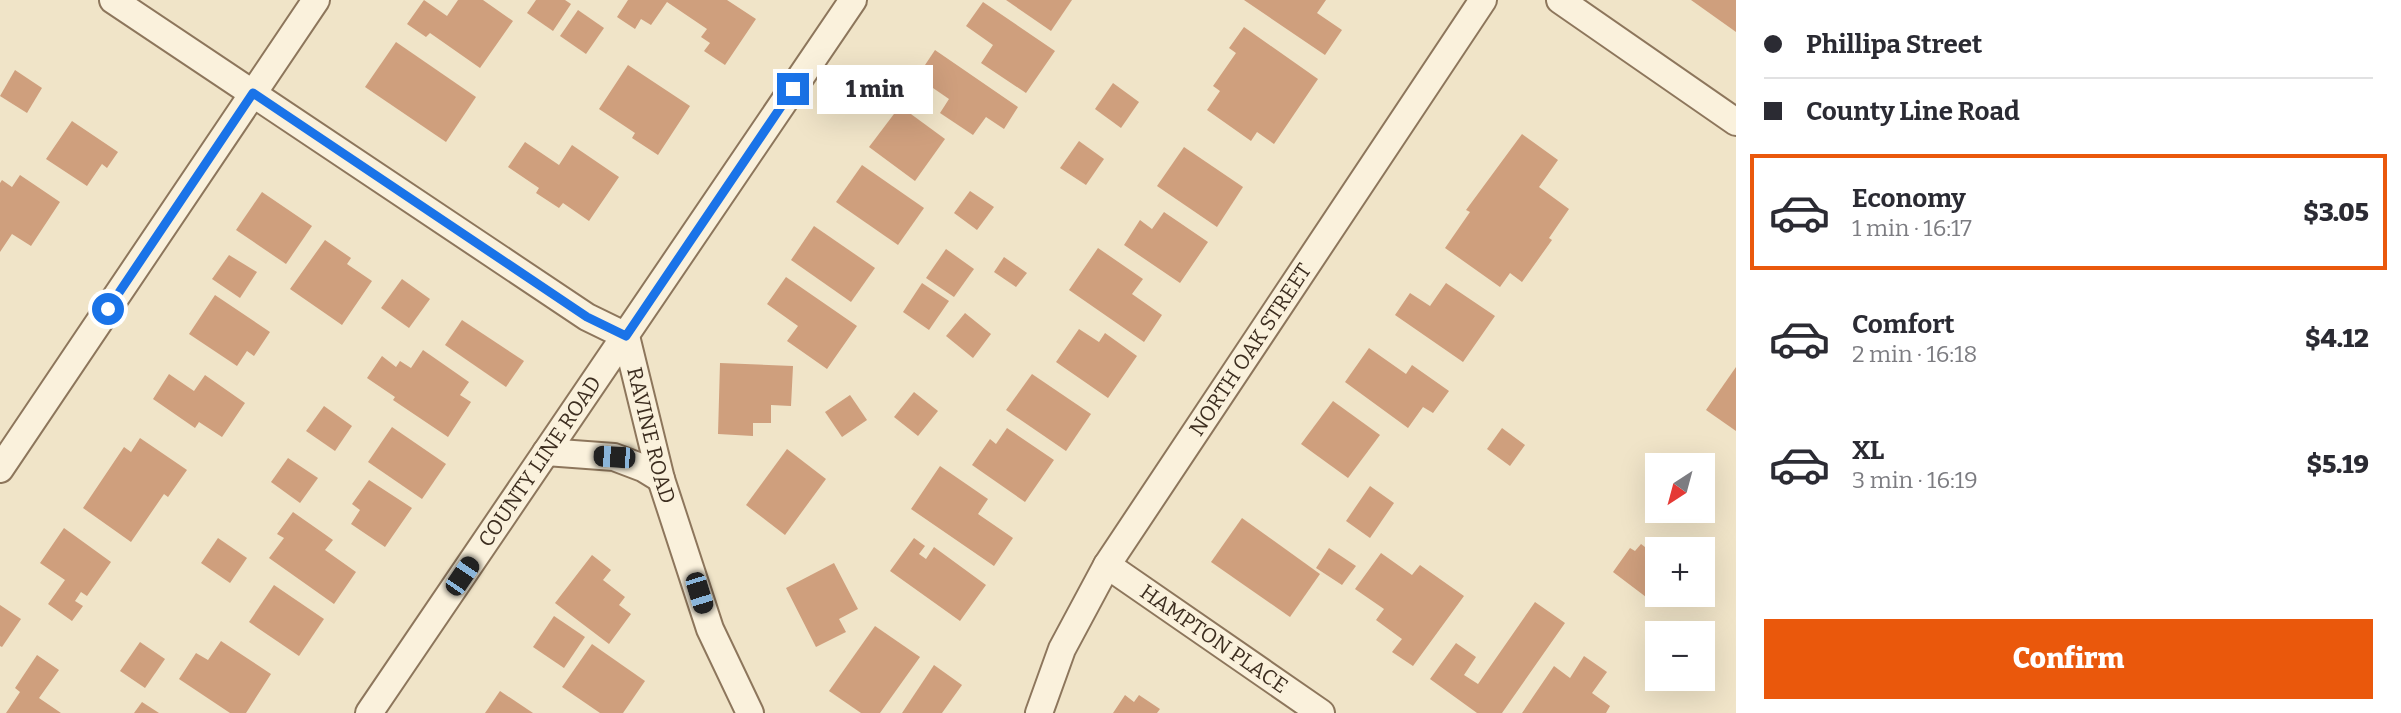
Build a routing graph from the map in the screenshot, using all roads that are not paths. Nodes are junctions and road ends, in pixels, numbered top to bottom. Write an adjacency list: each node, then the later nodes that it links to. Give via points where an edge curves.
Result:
1 (113, 0): 6 (street)
2 (316, 0): 6 (street)
3 (853, 0): 8 (street, COUNTY LINE ROAD)
4 (1483, 0): 12 (street, NORTH OAK STREET)
5 (1560, 0): 7 (street)
6 (253, 93): 8 (street, via 587,317); 10 (street)
7 (1736, 122)
8 (626, 336): 9 (street, COUNTY LINE ROAD); 11 (street, RAVINE ROAD)
9 (547, 452): 11 (street, via 614,457); 13 (street, COUNTY LINE ROAD)
10 (0, 469)
11 (661, 479): 14 (street, RAVINE ROAD, via 710,629)
12 (1107, 565): 15 (street, NORTH OAK STREET, via 1062,649); 16 (street, HAMPTON PLACE)
13 (369, 713)
14 (750, 713)
15 (1039, 713)
16 (1321, 713)

